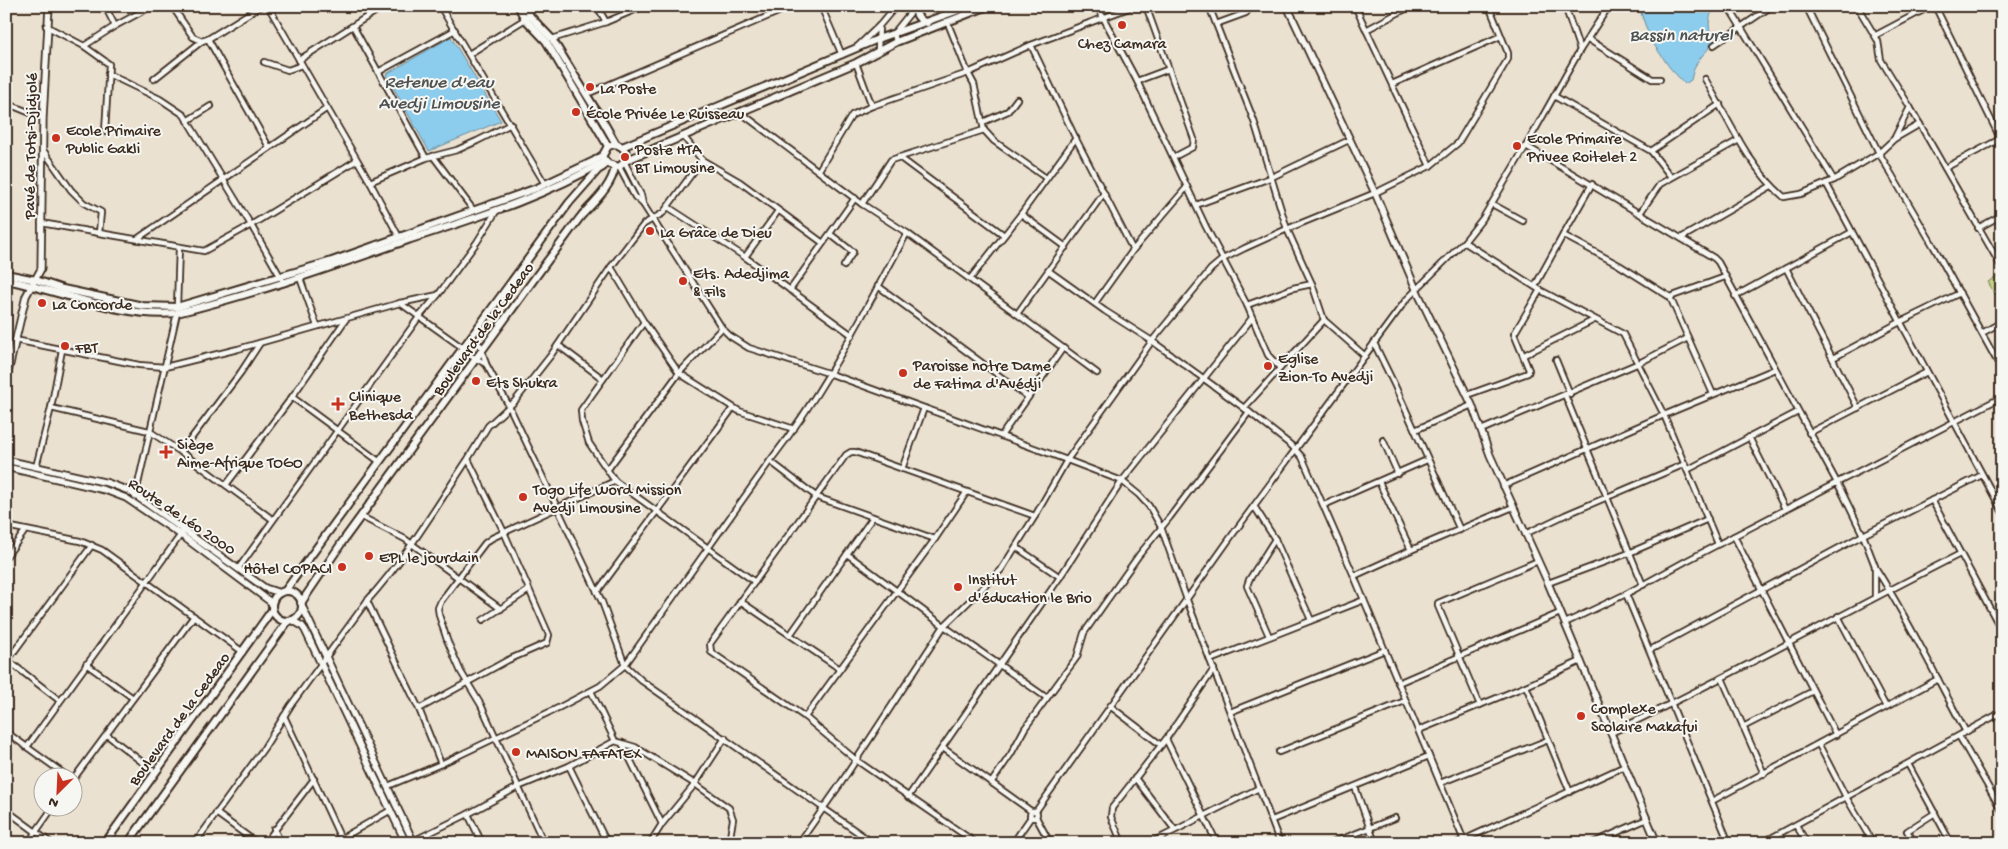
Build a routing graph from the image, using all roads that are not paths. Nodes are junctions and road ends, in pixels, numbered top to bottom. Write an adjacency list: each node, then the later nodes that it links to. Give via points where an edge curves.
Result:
1 (48, 6): 46 (street, Pavé de Totsi-Djidjolé)
2 (105, 6): 47 (street)
3 (152, 6): 47 (street)
4 (172, 6): 60 (street, via 193,37)
5 (261, 6): 56 (street)
6 (268, 6): 70 (street)
7 (384, 6): 48 (street)
8 (440, 6): 51 (street)
9 (518, 6): 40 (main road)
10 (524, 6): 40 (main road)
11 (597, 6): 43 (street)
12 (644, 6): 43 (street)
13 (792, 6): 83 (street)
14 (821, 6): 69 (street)
15 (886, 6): 38 (street)
16 (896, 6): 38 (street)
17 (970, 6): 44 (main road)
18 (988, 6): 42 (main road)
19 (1096, 6): 41 (street)
20 (1134, 6): 41 (street)
21 (1146, 6): 74 (street)
22 (1208, 6): 45 (street)
23 (1252, 6): 45 (street, via 1246,13)
24 (1287, 6): 103 (street)
25 (1355, 6): 52 (street)
26 (1411, 6): 52 (street)
27 (1489, 6): 55 (street)
28 (1564, 6): 67 (street)
29 (1609, 6): 59 (street)
30 (1728, 6): 50 (street)
31 (1772, 6): 50 (street)
32 (1806, 6): 112 (street)
33 (1857, 6): 54 (street)
34 (1931, 6): 54 (street)
35 (1935, 6): 105 (street)
36 (1996, 6): 39 (street)
37 (916, 7): 44 (main road, via 919,18); 53 (street)
38 (890, 12): 49 (street)
39 (2002, 16)
40 (528, 17): 57 (main road); 68 (street); 106 (main road, via 546,41)
41 (1103, 19): 62 (street); 81 (street)
42 (947, 21): 61 (main road); 76 (street)
43 (606, 22): 57 (street)
44 (927, 23): 53 (main road)
45 (1216, 24): 126 (street, via 1254,121)
46 (46, 26): 64 (street); 93 (street, Pavé de Totsi-Djidjolé)
47 (115, 26): 64 (street)
48 (353, 26): 70 (street); 75 (street)
49 (879, 26): 58 (street); 65 (street)
50 (1740, 27): 63 (street); 129 (street)
51 (455, 30): 68 (street); 75 (street)
52 (1366, 30): 82 (street)
53 (894, 33): 58 (main road); 61 (street)
54 (1876, 35): 90 (street, via 1881,60)
55 (1501, 36): 82 (street); 121 (street, via 1508,53 1506,65 1458,144)
56 (208, 39): 60 (street); 109 (street)
57 (552, 39): 83 (main road)
58 (878, 39): 65 (main road); 66 (street)
59 (1588, 40): 67 (street); 79 (street, via 1652,79)
60 (202, 41): 78 (street)
61 (896, 42): 66 (main road)
62 (1031, 45): 76 (street); 101 (street)
63 (1714, 45)
64 (84, 46): 77 (street, via 109,64)
65 (855, 49): 69 (main road)
66 (878, 50): 72 (main road)
67 (1580, 50): 84 (street)
68 (469, 54): 96 (street)
69 (842, 55): 107 (main road)
70 (299, 60): 73 (street)
71 (264, 62): 73 (street, via 288,70)
72 (856, 63): 89 (street); 92 (main road)
73 (302, 65): 91 (street)
74 (1169, 69): 81 (street); 114 (street, via 1194,139 1193,147)
75 (378, 72): 116 (street)
76 (968, 73): 89 (street); 95 (street, via 974,84)
77 (108, 74): 94 (street, via 160,98 184,115); 99 (street)
78 (154, 79)
79 (1660, 79)
80 (1705, 79): 87 (street)
81 (1137, 81): 114 (street)
82 (1392, 84): 121 (street)
83 (587, 94): 107 (main road)
84 (1554, 96): 108 (street); 111 (street)
85 (1017, 99): 95 (street, via 1008,111)
86 (6, 103): 93 (street)
87 (1720, 104): 104 (street); 111 (street)
88 (211, 106): 94 (street)
89 (872, 106): 123 (street, via 852,115)
90 (1910, 107): 97 (street); 102 (street)
91 (326, 109): 109 (street); 117 (street)
92 (740, 112): 100 (main road); 123 (street)
93 (43, 118): 110 (street, Pavé de Totsi-Djidjolé)
94 (187, 121): 128 (street)
95 (983, 122): 98 (street)
96 (511, 124): 113 (street, via 477,141); 132 (street)
97 (1920, 124): 102 (street); 122 (street)
98 (984, 130): 115 (street); 125 (street, via 994,141)
99 (105, 132)
100 (684, 137): 119 (street); 120 (main road)
101 (1076, 138): 125 (street); 137 (street)
102 (1894, 139): 112 (street)
103 (1349, 140): 126 (street); 138 (street)
104 (1739, 140): 124 (street); 134 (street)
105 (2001, 140): 122 (street)
106 (608, 146): 107 (main road); 118 (main road)
107 (619, 146): 120 (main road, via 628,156)
108 (1526, 146): 133 (street); 142 (street)
109 (269, 147): 128 (street)
110 (42, 149): 153 (street, Pavé de Totsi-Djidjolé); 158 (street, via 71,190 84,203 101,212)
111 (1651, 151): 124 (street)
112 (1879, 152): 129 (street); 192 (street)
113 (433, 156): 116 (street); 146 (street)
114 (1174, 156): 135 (street)
115 (899, 157): 141 (street, via 887,163); 161 (street)
116 (426, 158): 130 (street)
117 (357, 160): 130 (street); 154 (street)
118 (605, 160): 120 (main road); 127 (main road); 132 (main road); 136 (main road, Boulevard de la Cedeao)
119 (702, 160): 144 (street); 147 (street, via 740,182)
120 (622, 165): 140 (street, via 641,195); 140 (street, via 631,191); 223 (main road, Boulevard de la Cedeao)
121 (1430, 166): 138 (street)
122 (1946, 168): 155 (street)
123 (819, 170): 139 (street)
124 (1671, 177): 148 (street, via 1660,184)
125 (1046, 178): 149 (street)
126 (1270, 178): 143 (street); 156 (street)
127 (570, 179): 136 (main road, via 579,184); 145 (main road)
128 (224, 180): 154 (street); 165 (street)
129 (1834, 180): 131 (street)
130 (370, 182): 163 (street)
131 (1826, 183): 134 (street, via 1801,194 1784,196); 157 (street)
132 (544, 184): 146 (main road)
133 (1592, 184): 148 (street); 162 (street)
134 (1771, 186): 164 (street)
135 (1188, 187): 143 (street); 170 (street)
136 (580, 190): 213 (main road, Boulevard de la Cedeao)
137 (1104, 193): 169 (street); 170 (street)
138 (1375, 193): 156 (street); 189 (street)
139 (855, 198): 141 (street); 160 (street)
140 (643, 204): 151 (street)
141 (862, 204): 159 (street)
142 (1492, 204): 152 (street); 166 (street)
143 (1196, 205): 172 (street)
144 (668, 207): 151 (street); 171 (street)
145 (497, 210): 181 (main road); 193 (street)
146 (474, 211): 163 (main road)
147 (778, 211): 167 (street); 171 (street)
148 (1640, 213): 164 (street)
149 (1021, 214): 161 (street); 169 (street)
150 (2002, 215): 155 (street)
151 (652, 218): 175 (street); 210 (street)
152 (1523, 221)
153 (41, 223): 158 (street); 185 (street, Pavé de Totsi-Djidjolé, via 41,269)
154 (251, 225): 168 (street, via 204,250); 184 (street)
155 (1978, 228): 173 (street)
156 (1287, 229): 172 (street); 186 (street)
157 (1852, 232): 176 (street); 207 (street)
158 (99, 233): 165 (street)
159 (907, 233): 182 (street); 187 (street)
160 (830, 234): 167 (street); 174 (street, via 853,252)
161 (1004, 235): 182 (street)
162 (1563, 235): 188 (street); 195 (street)
163 (398, 237): 184 (main road)
164 (1681, 238): 180 (street, via 1714,258)
165 (137, 239): 168 (street)
166 (1464, 242): 188 (street); 189 (street)
167 (823, 243): 190 (street)
168 (179, 247): 199 (street)
169 (1066, 247): 178 (street)
170 (1133, 250): 197 (street)
171 (745, 257): 190 (street)
172 (1223, 259): 198 (street); 216 (street)
173 (2000, 260): 177 (street)
174 (844, 266)
175 (611, 267): 206 (street); 219 (street)
176 (1786, 268): 194 (street); 226 (street)
177 (2002, 268)
178 (1049, 271): 197 (street); 200 (street)
179 (6, 274): 185 (main road)
180 (1725, 277): 194 (street); 195 (street)
181 (300, 278): 184 (main road); 209 (street)
182 (970, 279): 200 (street)
183 (6, 280): 185 (main road)
184 (282, 280): 199 (main road)
185 (34, 282): 199 (main road, via 143,306); 215 (street, Pavé de Totsi-Djidjolé, via 26,296)
186 (1312, 284): 198 (street); 204 (street)
187 (878, 286): 212 (street); 247 (street)
188 (1535, 286): 191 (street)
189 (1416, 289): 218 (street); 244 (street)
190 (790, 290): 212 (street)
191 (1540, 290): 205 (street); 224 (street, via 1515,330)
192 (1960, 293): 207 (street); 211 (street)
193 (438, 295): 196 (street); 201 (street)
194 (1735, 296): 233 (street)
195 (1670, 297): 214 (street)
196 (400, 303): 201 (street); 203 (street)
197 (1095, 303): 216 (street)
198 (1246, 305): 202 (street)
199 (177, 310): 231 (street)
200 (1017, 314): 221 (street)
201 (419, 316): 220 (street); 261 (street)
202 (1252, 318): 232 (street, via 1268,355); 240 (street)
203 (346, 319): 209 (street); 246 (street)
204 (1324, 320): 225 (street); 232 (street)
205 (1594, 320): 224 (street); 229 (street, via 1623,334)
206 (644, 322): 236 (street); 239 (street)
207 (1900, 322): 226 (street); 235 (street)
208 (2002, 322): 211 (street)
209 (317, 326): 217 (street)
210 (722, 328): 236 (street); 238 (street, via 749,348)
211 (1982, 333): 234 (street)
212 (852, 335): 238 (street)
213 (471, 337): 220 (main road, Boulevard de la Cedeao); 223 (street)
214 (1688, 338): 229 (street); 243 (street)
215 (15, 340): 222 (street); 241 (street, Pavé de Totsi-Djidjolé)
216 (1152, 341): 240 (street); 274 (street)
217 (260, 343): 231 (street); 271 (street)
218 (1374, 344): 225 (street); 262 (street)
219 (558, 345): 239 (street); 250 (street)
220 (463, 348): 227 (street); 277 (main road, Boulevard de la Cedeao)
221 (1063, 348): 237 (street); 247 (street)
222 (62, 350): 231 (street); 251 (street)
223 (483, 350): 227 (main road, Boulevard de la Cedeao); 230 (street)
224 (1524, 355): 244 (street, via 1528,373)
225 (1365, 356): 269 (street)
226 (1833, 358): 255 (street)
227 (476, 359): 230 (street); 306 (main road, Boulevard de la Cedeao)
228 (1556, 360): 242 (street)
229 (1639, 363): 242 (street); 258 (street)
230 (486, 364): 250 (street)
231 (165, 367): 264 (street)
232 (1280, 368): 254 (street)
233 (1775, 369): 243 (street); 257 (street)
234 (2002, 370)
235 (1927, 372): 255 (street); 259 (street)
236 (679, 373): 252 (street); 281 (street)
237 (1097, 373)
238 (831, 374): 253 (street); 260 (street)
239 (603, 379): 281 (street, via 583,406 581,414 589,443)
240 (1202, 379): 254 (street); 287 (street)
241 (6, 381)
242 (1570, 394): 245 (street)
243 (1713, 394): 258 (street)
244 (1467, 395): 249 (street)
245 (1564, 395): 263 (street); 270 (street)
246 (292, 396): 261 (street); 290 (street)
247 (1028, 397): 266 (street)
248 (2002, 397): 259 (street)
249 (1472, 405): 262 (street); 263 (street)
250 (509, 406): 273 (street, via 488,426); 300 (street)
251 (51, 408): 264 (street); 280 (street)
252 (733, 408): 260 (street); 303 (street)
253 (924, 408): 266 (street); 282 (street)
254 (1244, 408): 256 (street)
255 (1858, 408): 265 (street)
256 (1249, 412): 269 (street); 311 (street)
257 (1798, 412): 265 (street); 267 (street)
258 (1664, 415): 270 (street); 278 (street)
259 (1954, 422): 285 (street); 289 (street)
260 (794, 429): 276 (street)
261 (338, 430): 277 (street); 308 (street)
262 (1415, 430): 275 (street)
263 (1482, 430): 291 (street)
264 (149, 431): 271 (street); 293 (street)
265 (1810, 433): 289 (street)
266 (1001, 436): 274 (street)
267 (1749, 437): 283 (street); 302 (street)
268 (1383, 440): 284 (street)
269 (1296, 450): 298 (street); 299 (street)
270 (1587, 450): 291 (street); 295 (street)
271 (182, 452): 290 (street)
272 (6, 460): 280 (street, Route de Léo 2000)
273 (468, 460): 315 (street); 321 (street)
274 (1067, 460): 287 (street); 305 (street)
275 (1427, 460): 284 (street); 312 (street)
276 (770, 461): 294 (street); 325 (street)
277 (380, 462): 345 (main road, Boulevard de la Cedeao)
278 (1685, 464): 283 (street); 295 (street)
279 (6, 467): 297 (street, Route de Léo 2000, via 106,490)
280 (36, 467): 293 (street, Route de Léo 2000, via 119,486)
281 (608, 469): 286 (street)
282 (902, 469): 292 (street); 294 (street, via 851,452)
283 (1687, 470): 309 (street)
284 (1398, 474): 288 (street)
285 (1982, 475): 296 (street); 304 (street)
286 (615, 481): 300 (street); 303 (street)
287 (1122, 481): 311 (street, via 1150,506); 334 (street)
288 (1378, 482): 298 (street); 326 (street)
289 (1837, 482): 302 (street); 317 (street)
290 (226, 485): 308 (street)
291 (1503, 486): 301 (street)
292 (966, 493): 305 (street); 319 (street)
293 (136, 495): 297 (street); 314 (street, Route de Léo 2000)
294 (817, 496): 307 (street); 338 (street)
295 (1607, 497): 316 (street); 327 (street)
296 (1932, 500): 317 (street); 329 (street)
297 (134, 503): 314 (street, Route de Léo 2000)
298 (1324, 505): 335 (street)
299 (1254, 506): 320 (street); 349 (street)
300 (557, 507): 315 (street); 346 (street)
301 (1513, 507): 312 (street); 316 (street)
302 (1785, 509): 318 (street)
303 (658, 511): 325 (street); 346 (street)
304 (2002, 511)
305 (1035, 516): 324 (street)
306 (362, 517): 321 (street); 353 (main road, Boulevard de la Cedeao, via 322,570)
307 (873, 517): 319 (street); 328 (street)
308 (272, 519): 333 (street)
309 (1708, 519): 322 (street); 327 (street)
310 (6, 526): 313 (street)
311 (1161, 527): 349 (street); 390 (street, via 1084,633 1078,657)
312 (1460, 530): 326 (street)
313 (25, 531): 323 (street); 330 (street)
314 (183, 532): 333 (street, Route de Léo 2000); 337 (street); 354 (street, Route de Léo 2000)
315 (504, 532): 336 (street, via 485,543); 342 (street)
316 (1525, 534): 331 (street)
317 (1863, 535): 332 (street); 344 (street)
318 (1734, 536): 322 (street); 344 (street)
319 (935, 539): 343 (street)
320 (1275, 540): 360 (street); 366 (street, via 1248,586)
321 (412, 543): 336 (street); 351 (street)
322 (1718, 544): 340 (street)
323 (92, 545): 337 (street); 373 (street)
324 (1016, 547): 334 (street); 363 (street, via 994,578)
325 (709, 548): 338 (street); 379 (street)
326 (1410, 550): 335 (street)
327 (1629, 553): 339 (street); 340 (street)
328 (847, 554): 343 (street); 365 (street)
329 (1960, 554): 341 (street); 364 (street)
330 (6, 557)
331 (1538, 561): 339 (street); 371 (street, via 1440,601 1438,606)
332 (1875, 566): 341 (street); 348 (street)
333 (238, 569): 345 (street, Route de Léo 2000, via 265,588)
334 (1060, 576): 378 (street)
335 (1354, 576): 350 (street)
336 (458, 578): 355 (street); 384 (street, via 438,608 447,640)
337 (146, 581): 357 (street); 376 (street)
338 (755, 582): 352 (street)
339 (1548, 583): 356 (street)
340 (1643, 585): 347 (street)
341 (1889, 589): 348 (street); 383 (street)
342 (529, 590): 355 (street); 384 (street, via 549,635 547,643 508,660)
343 (897, 591): 363 (street); 380 (street)
344 (1762, 591): 367 (street); 369 (street)
345 (283, 592): 353 (main road, via 294,593); 354 (main road, via 274,599)
346 (597, 592): 379 (street)
347 (1626, 594): 362 (street); 369 (street)
348 (1876, 596): 358 (street)
349 (1187, 600): 374 (street); 395 (street)
350 (1364, 600): 360 (street); 368 (street)
351 (367, 601): 372 (street); 397 (street)
352 (740, 601): 365 (street); 401 (street, via 710,644 711,652)
353 (302, 604): 361 (main road, via 299,615); 372 (street)
354 (272, 607): 361 (main road, via 278,618); 370 (main road, Boulevard de la Cedeao)
355 (501, 609): 359 (street)
356 (1560, 613): 362 (street); 371 (street)
357 (194, 616): 370 (street); 389 (street)
358 (1838, 616): 367 (street); 396 (street)
359 (483, 620)
360 (1310, 620): 366 (street)
361 (290, 621): 377 (street, via 305,630); 469 (main road, Boulevard de la Cedeao)
362 (1565, 623): 375 (street)
363 (944, 626): 378 (street); 422 (street)
364 (2002, 631)
365 (790, 635): 380 (street)
366 (1269, 636): 374 (street)
367 (1788, 644): 382 (street); 388 (street)
368 (1384, 650): 385 (street); 398 (street)
369 (1650, 650): 393 (street)
370 (243, 652): 429 (main road, Boulevard de la Cedeao)
371 (1460, 656): 385 (street); 394 (street)
372 (326, 658): 377 (street); 436 (street)
373 (7, 660): 391 (street)
374 (1210, 660): 381 (street)
375 (1581, 661): 386 (street); 405 (street)
376 (86, 664): 389 (street); 391 (street)
377 (320, 664): 400 (street); 446 (street)
378 (1000, 664): 390 (street); 419 (street)
379 (625, 665): 387 (street); 411 (street)
380 (840, 669): 401 (street)
381 (1214, 669): 398 (street); 412 (street)
382 (1722, 678): 393 (street); 402 (street)
383 (1938, 679): 396 (street); 406 (street)
384 (469, 683): 397 (street); 410 (street)
385 (1398, 683): 392 (street)
386 (1526, 686): 394 (street); 413 (street)
387 (591, 691): 410 (street); 414 (street)
388 (1813, 691): 402 (street); 408 (street)
389 (133, 698): 407 (street)
390 (1047, 698): 433 (street)
391 (60, 700): 418 (street)
392 (1405, 700): 403 (street); 420 (street)
393 (1671, 704): 405 (street); 443 (street)
394 (1480, 705): 403 (street)
395 (1110, 706): 416 (street); 451 (street)
396 (1886, 707): 408 (street)
397 (419, 709): 423 (street)
398 (1230, 712): 439 (street)
399 (2002, 712): 406 (street)
400 (284, 716): 432 (street); 448 (street)
401 (805, 717): 422 (street)
402 (1743, 727): 430 (street)
403 (1418, 730): 421 (street)
404 (6, 732): 418 (street)
405 (1611, 732): 427 (street)
406 (1966, 732): 409 (street)
407 (106, 735): 428 (street); 429 (street)
408 (1836, 735): 417 (street)
409 (1959, 736): 424 (street); 447 (street)
410 (495, 738): 423 (street); 437 (street)
411 (725, 738): 435 (street); 444 (street)
412 (1166, 739): 416 (street); 453 (street)
413 (1548, 740): 434 (street); 440 (street)
414 (615, 741): 415 (street); 426 (street)
415 (622, 743): 435 (street, via 635,746); 457 (street)
416 (1161, 745): 431 (street)
417 (1819, 745): 430 (street); 442 (street)
418 (27, 747): 425 (street)
419 (943, 748): 433 (street); 441 (street)
420 (1279, 752)
421 (1429, 756): 434 (street); 438 (street)
422 (856, 760): 441 (street); 444 (street)
423 (442, 764): 436 (street)
424 (1908, 764): 442 (street); 449 (street)
425 (53, 766)
426 (569, 766): 437 (street); 477 (street)
427 (1625, 766): 440 (street); 455 (street)
428 (82, 768)
429 (155, 772): 468 (main road, Boulevard de la Cedeao)
430 (1764, 774): 443 (street)
431 (1136, 778): 461 (street); 485 (street, via 1112,808 1111,817)
432 (314, 779): 460 (street); 463 (street)
433 (991, 783): 451 (street)
434 (1440, 783): 464 (street)
435 (695, 784): 457 (street); 479 (street, via 728,808 733,819)
436 (388, 786): 465 (street)
437 (518, 787): 450 (street); 476 (street)
438 (1355, 787): 456 (street); 459 (street)
439 (1259, 788): 453 (street); 456 (street)
440 (1570, 792): 464 (street)
441 (908, 797): 482 (street)
442 (1846, 797): 458 (street); 497 (street)
443 (1712, 801): 494 (street)
444 (823, 809): 480 (street); 481 (street)
445 (6, 810): 462 (street)
446 (391, 810): 463 (street); 474 (street)
447 (2002, 811)
448 (216, 813): 470 (street); 471 (street)
449 (1935, 813): 498 (street, via 1907,831); 499 (street)
450 (468, 814): 465 (street); 475 (street)
451 (1034, 814): 483 (street); 484 (street)
452 (47, 816): 462 (street)
453 (1204, 816): 461 (street); 487 (street)
454 (1395, 818): 459 (street)
455 (1647, 819): 492 (street); 493 (street)
456 (1272, 820): 488 (street)
457 (662, 824): 478 (street)
458 (1796, 825): 495 (street); 496 (street)
459 (1369, 828): 489 (street); 490 (street)
460 (274, 829): 472 (street); 473 (street)
461 (1175, 830): 486 (street)
462 (36, 831): 466 (street); 467 (street)
463 (343, 841)
464 (1465, 841): 491 (street)
465 (413, 842)
466 (28, 843)
467 (51, 843)
468 (106, 843)
469 (128, 843)
470 (195, 843)
471 (257, 843)
472 (265, 843)
473 (281, 843)
474 (406, 843)
475 (482, 843)
476 (544, 843)
477 (607, 843)
478 (650, 843)
479 (729, 843)
480 (799, 843)
481 (873, 843)
482 (976, 843)
483 (1013, 843)
484 (1050, 843)
485 (1122, 843)
486 (1150, 843)
487 (1217, 843)
488 (1280, 843)
489 (1332, 843)
490 (1376, 843)
491 (1457, 843)
492 (1594, 843)
493 (1657, 843)
494 (1729, 843)
495 (1762, 843)
496 (1807, 843)
497 (1873, 843)
498 (1914, 843)
499 (1951, 843)

